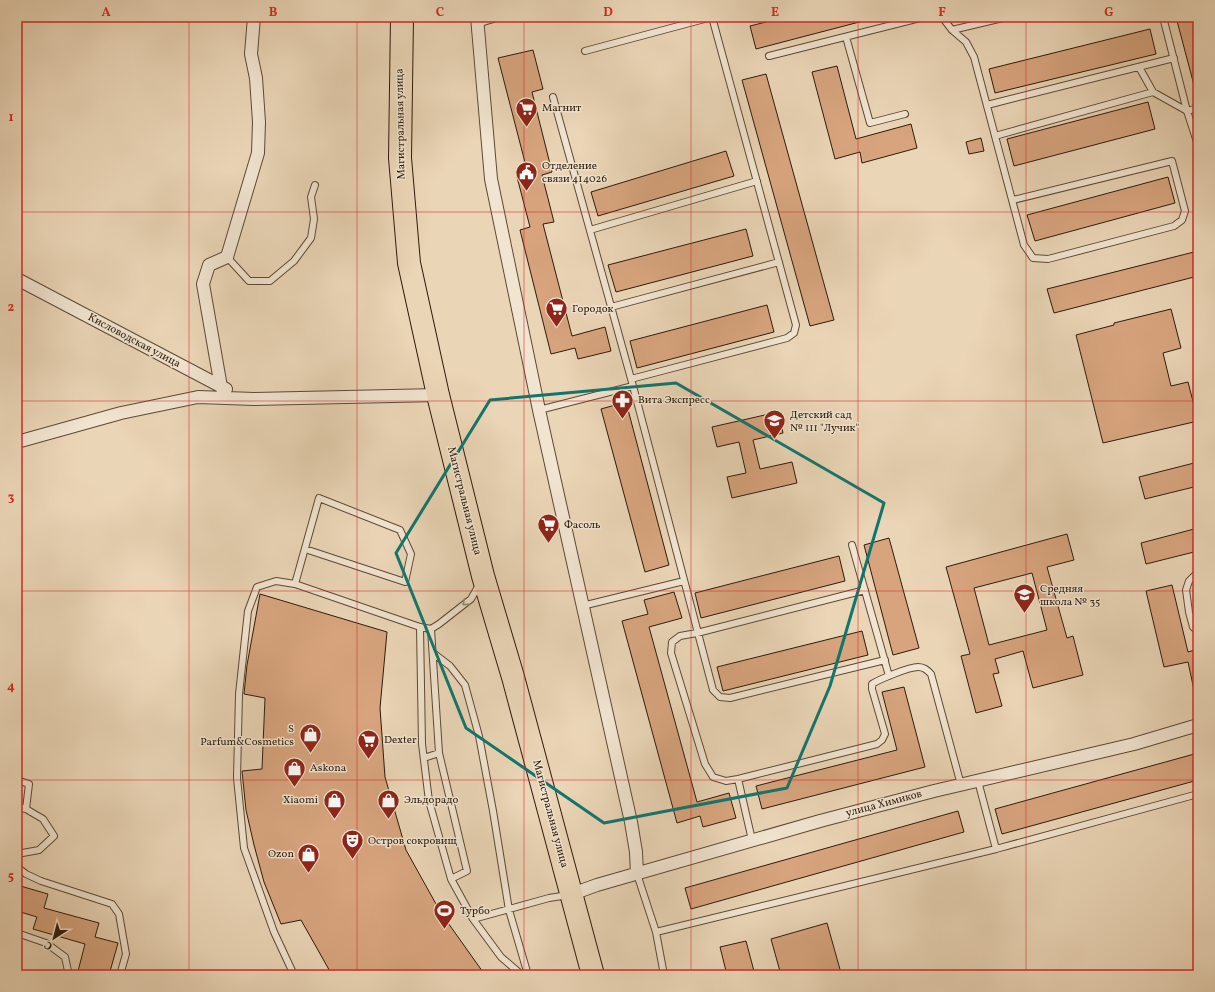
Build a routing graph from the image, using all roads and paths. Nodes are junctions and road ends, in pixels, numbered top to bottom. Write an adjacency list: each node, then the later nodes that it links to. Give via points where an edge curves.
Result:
1 (254, 17): 28 (street, via 251,54 256,78 258,153)
2 (402, 17): 34 (highway, Магистральная улица, via 400,158 409,256)
3 (500, 17): 9 (lane)
4 (712, 17): 12 (lane); 24 (lane)
5 (924, 17): 11 (lane)
6 (942, 17): 10 (lane)
7 (1007, 17): 10 (lane)
8 (1163, 17): 14 (lane)
9 (477, 20): 36 (street, via 491,179)
10 (952, 30): 18 (lane, via 966,42 974,57)
11 (846, 37): 13 (lane); 21 (lane, via 870,123)
12 (584, 50)
13 (769, 56)
14 (1174, 58): 15 (lane); 20 (lane)
15 (1139, 67): 16 (lane); 18 (lane)
16 (1153, 92): 20 (lane); 22 (lane)
17 (553, 97): 27 (lane)
18 (987, 105): 22 (lane)
19 (1198, 108): 20 (lane)
20 (1188, 111): 23 (lane)
21 (905, 114)
22 (995, 136): 26 (lane)
23 (1198, 145)
24 (757, 181): 27 (lane); 29 (lane)
25 (315, 185): 28 (lane, via 311,197 314,219 311,238 294,261 270,281 249,281)
26 (1012, 200): 26 (lane, via 1024,245 1033,258 1048,259 1174,226 1182,220 1185,211 1172,161)
27 (590, 230): 31 (lane)
28 (227, 257): 33 (street, via 209,265 203,284)
29 (779, 262): 31 (lane); 32 (lane, via 796,325 794,333 787,338)
30 (17, 279): 33 (street, Кисловодская улица)
31 (611, 307): 32 (lane)
32 (632, 382): 36 (lane); 42 (lane)
33 (221, 387): 35 (street, Кисловодская улица)
34 (438, 395): 35 (street); 41 (highway, Магистральная улица)
35 (254, 400): 37 (street, via 198,396 121,413)
36 (539, 410): 45 (street)
37 (17, 442)
38 (852, 545): 44 (lane)
39 (305, 550): 39 (lane, via 319,498 400,530 411,554 405,582); 43 (lane)
40 (1198, 572): 48 (lane, via 1189,581 1186,590 1193,627)
41 (483, 576): 47 (lane, one-way to 47, via 471,598); 69 (highway, Магистральная улица, via 514,677)
42 (684, 581): 45 (lane); 49 (lane)
43 (295, 584): 46 (lane); 76 (lane, via 276,581 257,587 248,611 238,694 238,778 244,848 274,932)
44 (865, 590): 49 (lane); 51 (lane)
45 (582, 606): 67 (street, via 631,822)
46 (420, 627): 47 (lane); 55 (lane)
47 (431, 629): 50 (lane)
48 (1198, 632)
49 (697, 633): 51 (lane, via 713,690 720,697 730,698); 56 (lane, via 680,636 672,642 671,653 705,764 713,777 726,781)
50 (432, 653): 54 (lane); 70 (lane, via 450,666 465,685 483,759)
51 (885, 660): 52 (lane)
52 (889, 676): 56 (lane, via 872,684 885,734 877,744); 59 (lane, via 917,667 925,668 931,674)
53 (1198, 725): 58 (street, улица Химиков, via 1134,744)
54 (439, 753): 55 (lane); 68 (lane, via 467,871)
55 (424, 758): 68 (lane, via 429,801)
56 (738, 779): 63 (lane)
57 (17, 780): 62 (lane, via 29,784)
58 (978, 781): 59 (street, улица Химиков); 64 (lane)
59 (961, 785): 63 (street, улица Химиков)
60 (1198, 794): 64 (lane)
61 (17, 807): 62 (lane)
62 (26, 809): 65 (lane, via 43,819 54,836 39,850)
63 (752, 840): 67 (street, улица Химиков)
64 (996, 849): 72 (lane)
65 (17, 854)
66 (17, 868): 75 (lane, via 41,881 112,904 119,914 126,954)
67 (637, 874): 69 (street, улица Химиков); 72 (lane)
68 (451, 879): 71 (lane)
69 (572, 894): 70 (lane); 79 (highway, Магистральная улица)
70 (509, 910): 71 (lane); 78 (lane)
71 (473, 919): 77 (lane, via 501,957)
72 (656, 932): 80 (lane)
73 (17, 933): 74 (lane, via 46,943 65,957)
74 (67, 975)
75 (120, 975)
76 (294, 975)
77 (522, 975)
78 (528, 975)
79 (593, 975)
80 (664, 975)

